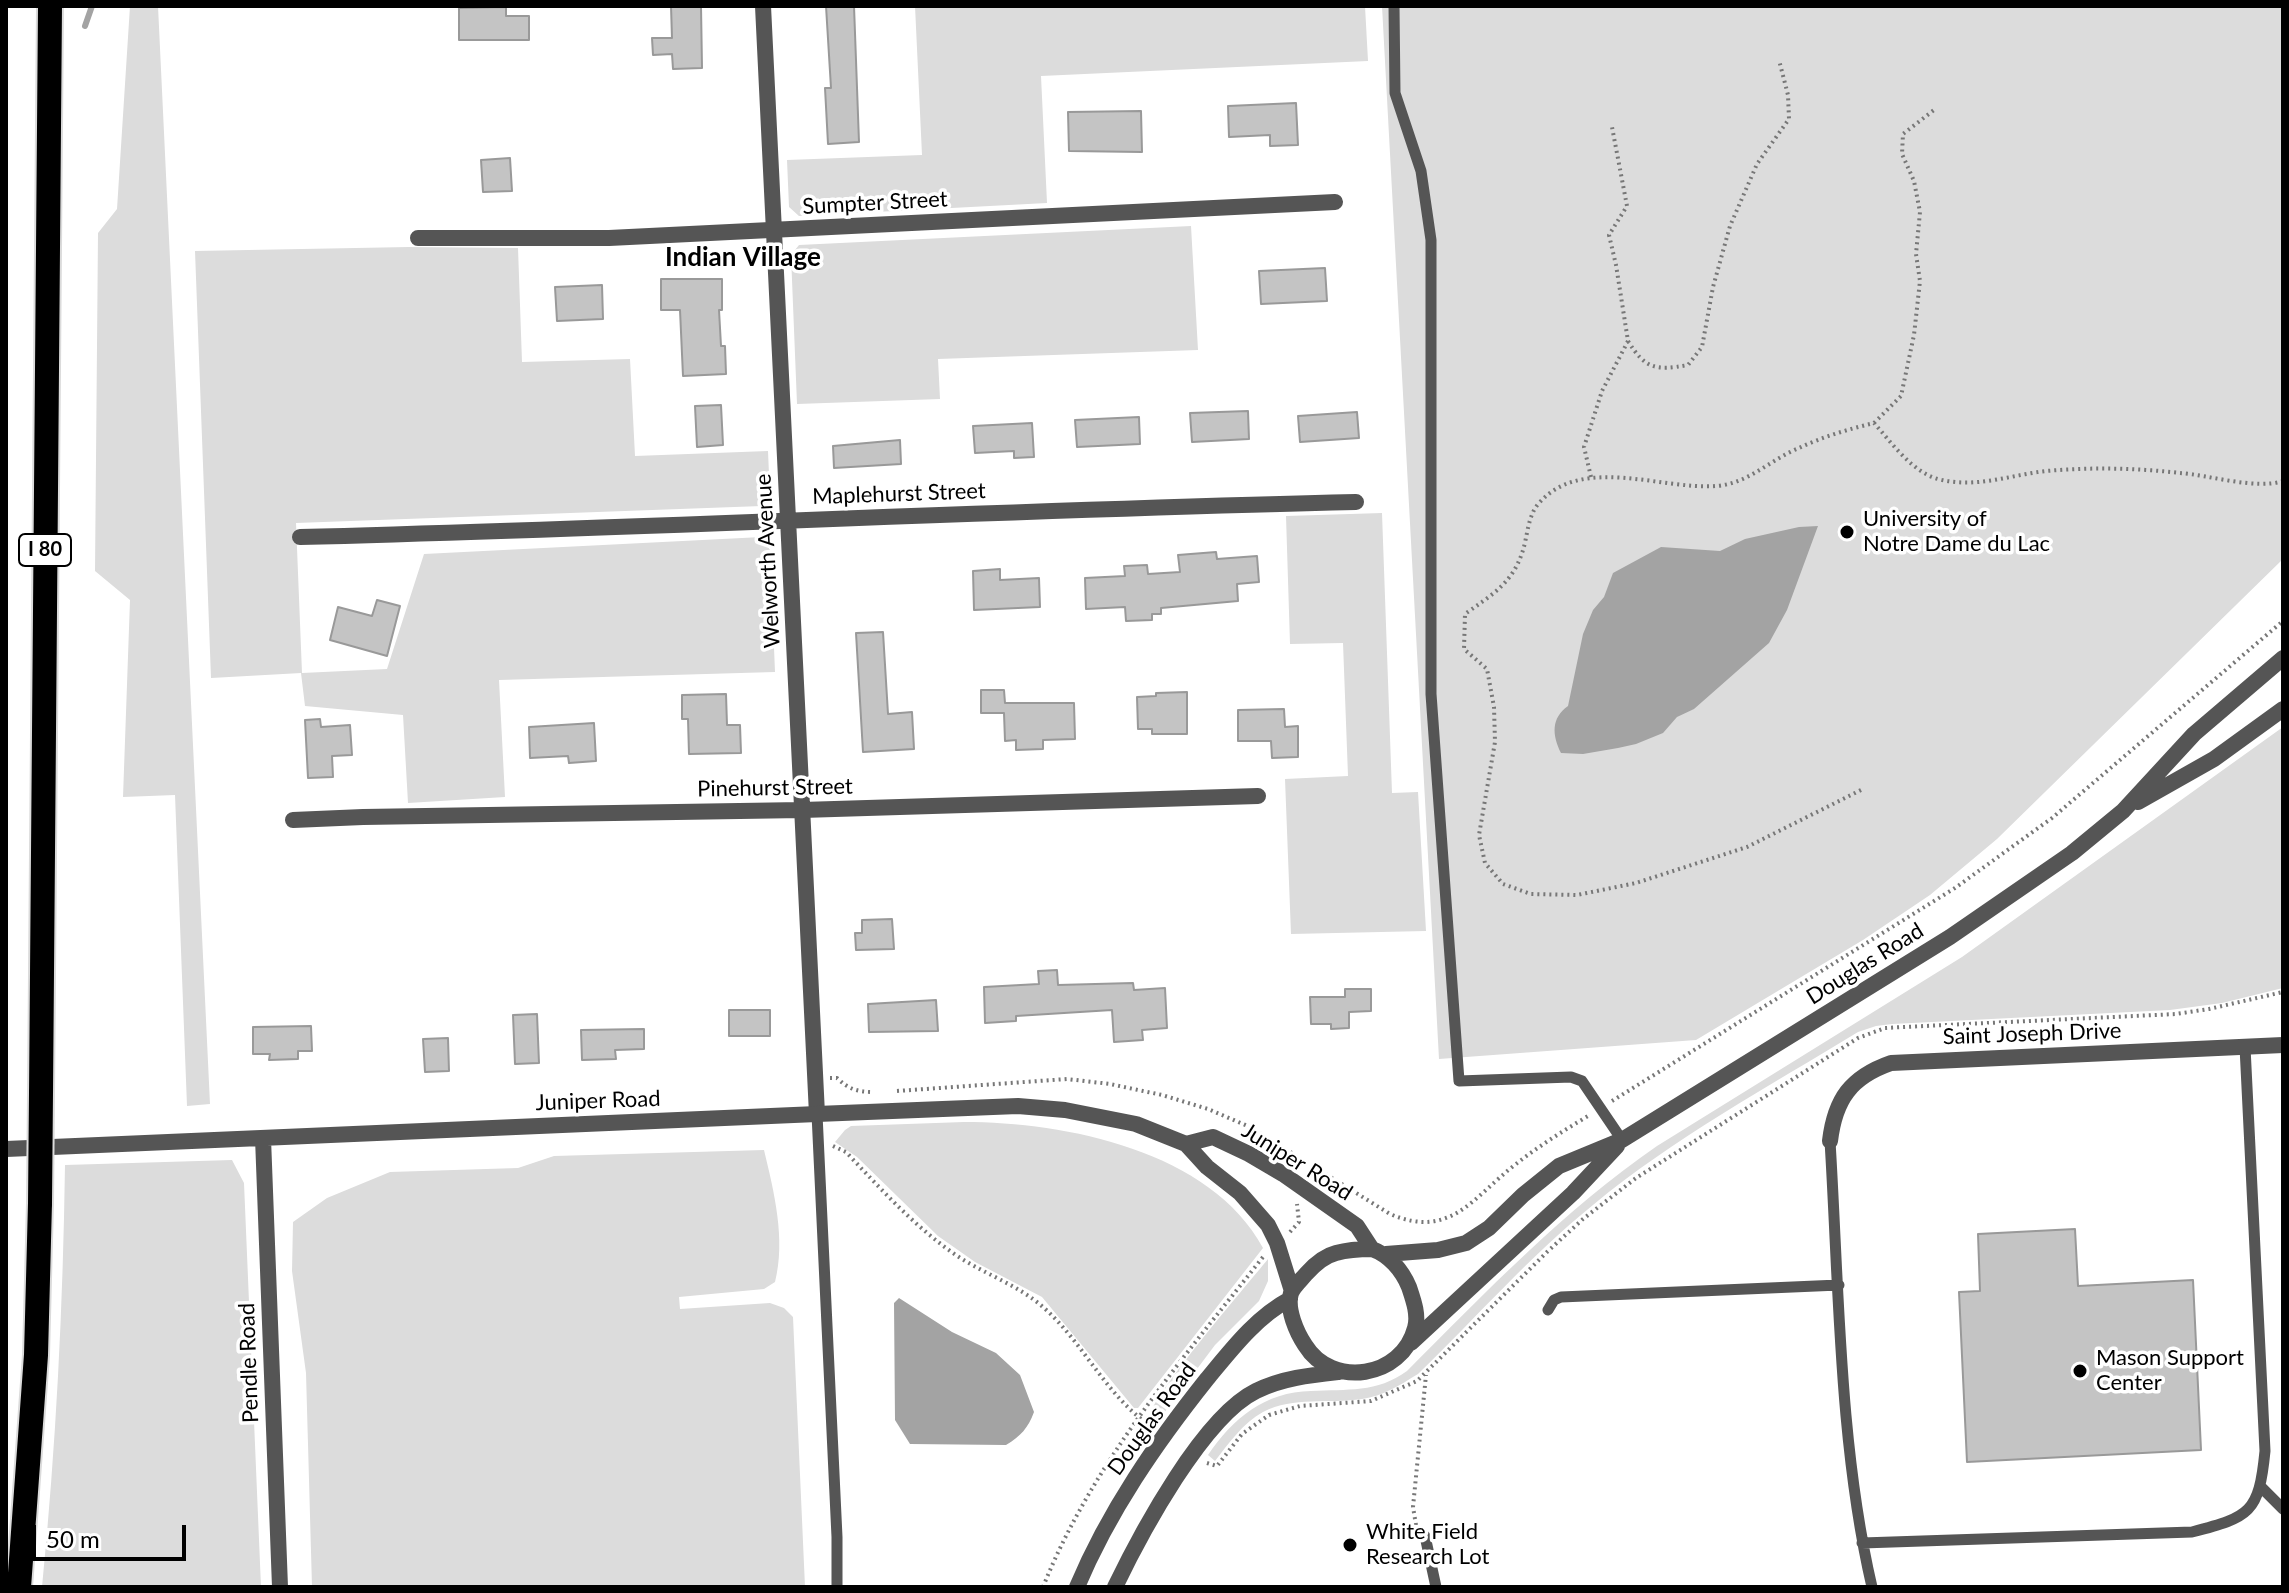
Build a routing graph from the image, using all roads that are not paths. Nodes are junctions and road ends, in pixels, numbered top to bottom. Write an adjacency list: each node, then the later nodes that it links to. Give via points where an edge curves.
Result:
1 (50, 6): 34 (highway, I 80, bridge, via 40,1203 36,1355)
2 (763, 6): 5 (street, Welworth Avenue)
3 (1394, 6): 20 (lane, via 1395,93 1421,171 1431,240 1431,694 1459,1081 1571,1077 1588,1087)
4 (1335, 202): 5 (street, Sumpter Street)
5 (773, 230): 6 (street, Sumpter Street, via 609,238); 8 (street, Welworth Avenue)
6 (418, 238)
7 (1356, 502): 8 (street, Maplehurst Street)
8 (788, 520): 9 (street, Maplehurst Street); 13 (street, Welworth Avenue)
9 (300, 537)
10 (2283, 658): 14 (street, Douglas Road, via 2194,734)
11 (2283, 709): 14 (street, Douglas Road, via 2214,759)
12 (1258, 796): 13 (street, Pinehurst Street)
13 (802, 810): 15 (street, Pinehurst Street); 18 (street, Welworth Avenue)
14 (2123, 811): 20 (street, Douglas Road, via 1950,937)
15 (293, 820)
16 (2283, 1045): 17 (street, Saint Joseph Drive)
17 (2245, 1047): 21 (street, Saint Joseph Drive, via 1891,1063 1867,1073 1847,1092 1838,1104); 30 (lane, via 2265,1451)
18 (817, 1114): 19 (street, Juniper Road); 22 (street, Juniper Road, via 1018,1106 1136,1124); 36 (lane)
19 (263, 1138): 23 (street, Juniper Road); 35 (street, Pendle Road)
20 (1622, 1140): 24 (street, Douglas Road, via 1559,1166 1466,1243 1438,1250); 28 (street, Douglas Road, via 1573,1193)
21 (1830, 1141): 25 (lane)
22 (1186, 1144): 24 (street, Juniper Road, via 1213,1137 1249,1154 1357,1226); 26 (street, Juniper Road, via 1268,1225)
23 (6, 1149)
24 (1379, 1251): 26 (street, via 1333,1254 1314,1266); 28 (street, via 1406,1279 1415,1304 1416,1327)
25 (1839, 1285): 27 (lane, via 1561,1297); 33 (lane)
26 (1291, 1295): 29 (street, via 1294,1321 1310,1353); 37 (street, Douglas Road, via 1230,1351 1156,1447)
27 (1548, 1310)
28 (1407, 1347): 29 (street, via 1378,1369)
29 (1342, 1372): 38 (street, via 1281,1381 1233,1405 1184,1466)
30 (2261, 1487): 31 (lane); 33 (lane, via 2249,1511 2192,1532)
31 (2283, 1509)
32 (1425, 1536): 39 (lane)
33 (1862, 1543): 40 (lane)
34 (19, 1587)
35 (280, 1587)
36 (837, 1587)
37 (1077, 1587)
38 (1115, 1587)
39 (1436, 1587)
40 (1872, 1587)

